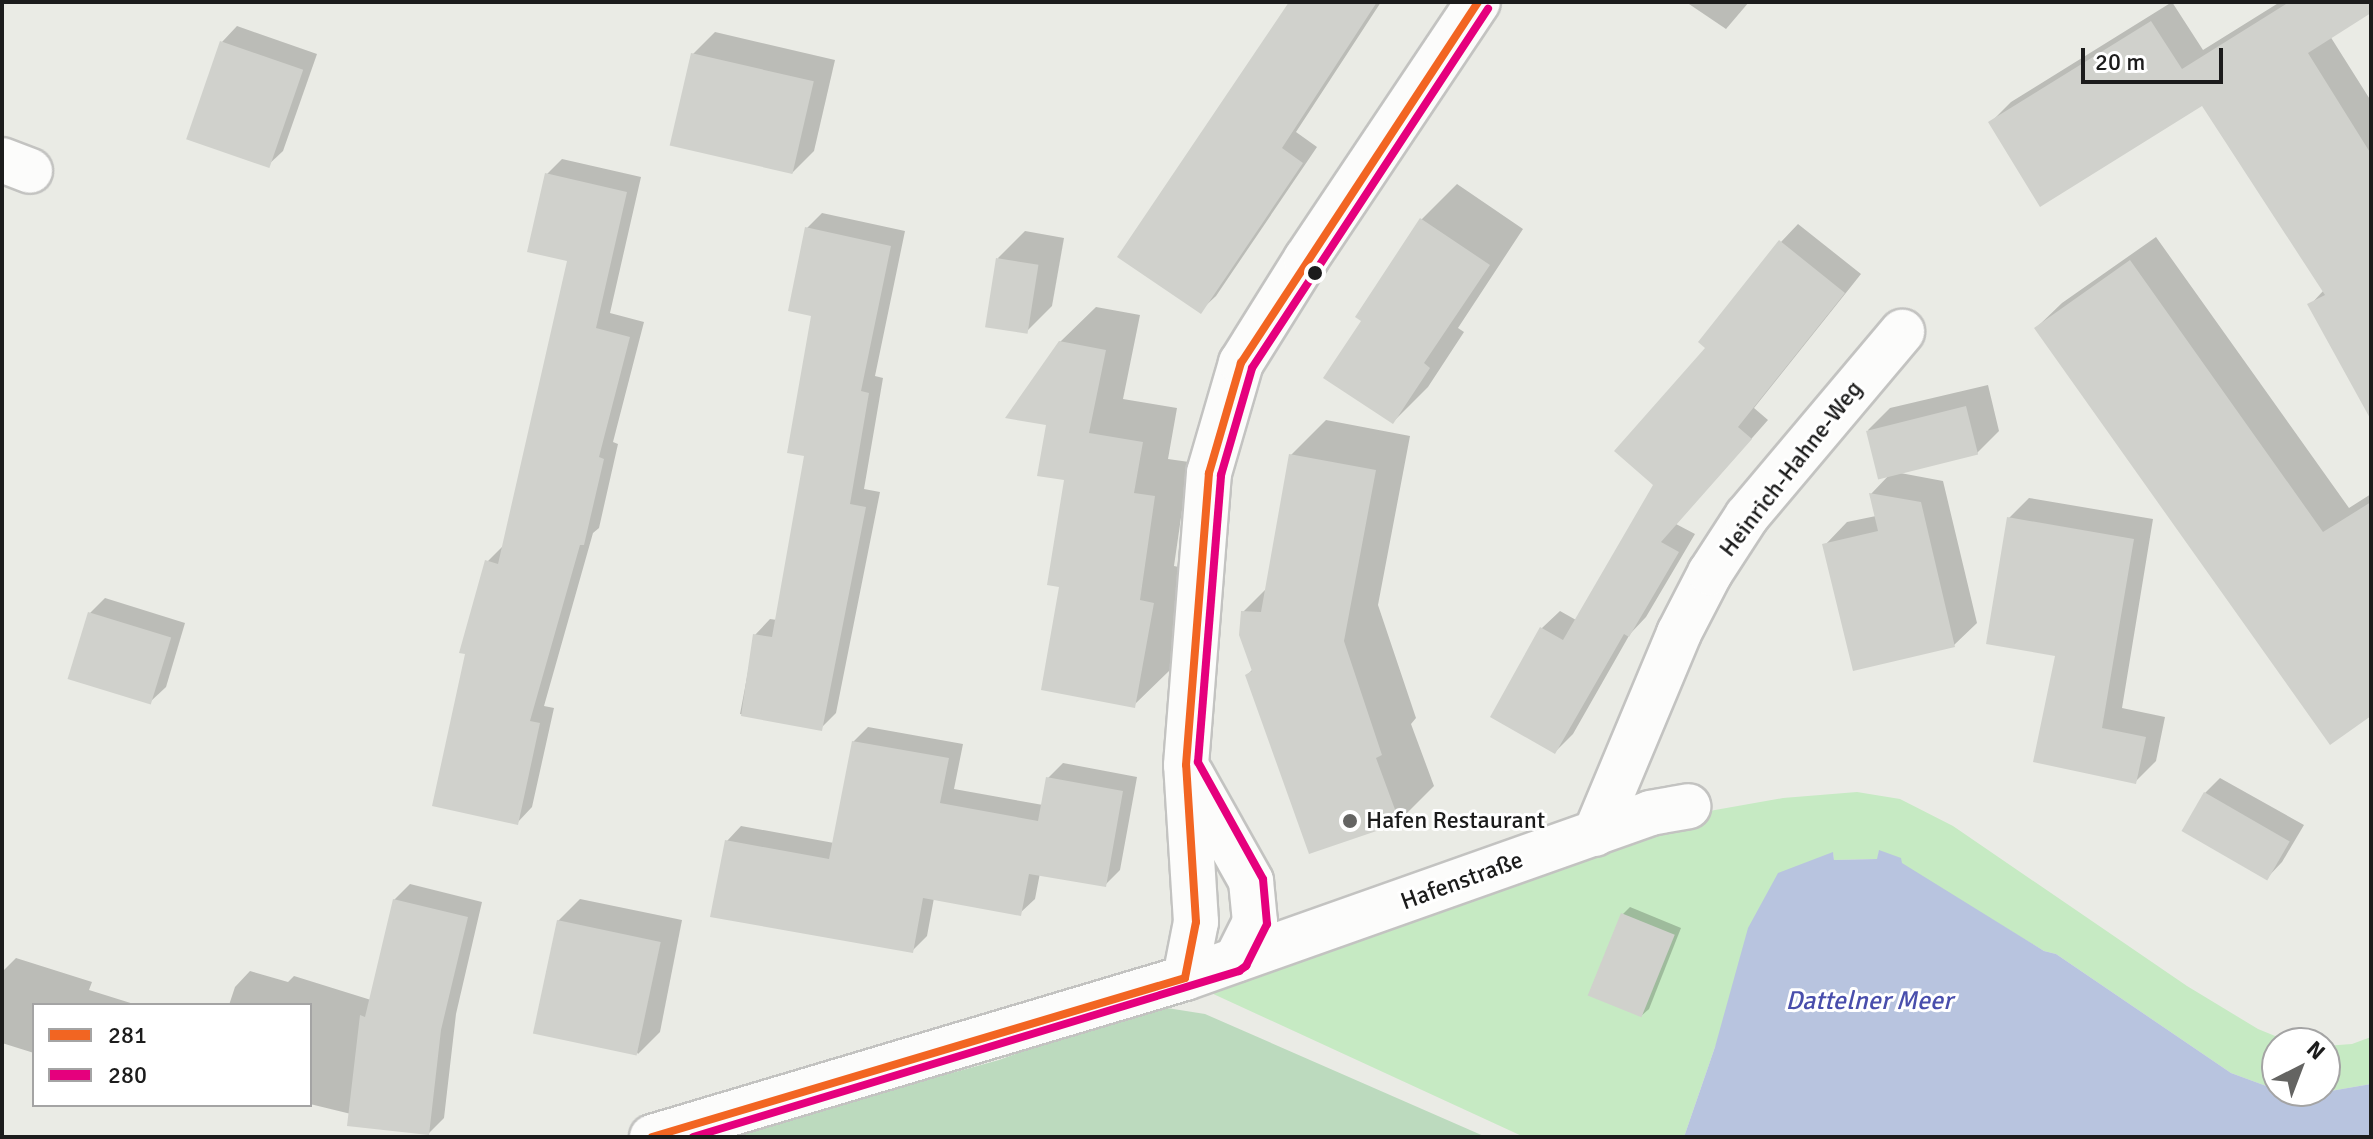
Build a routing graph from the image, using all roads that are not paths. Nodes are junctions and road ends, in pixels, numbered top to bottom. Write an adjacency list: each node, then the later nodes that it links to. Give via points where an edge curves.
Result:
1 (1478, 2): 3 (street, via 1241,363 1209,473)
2 (1902, 332): 5 (street, Heinrich-Hahne-Weg, via 1747,516 1710,573 1679,633)
3 (1186, 765): 6 (street, via 1251,881 1255,922); 7 (street, via 1196,922)
4 (1688, 806): 5 (street, Hafenstraße, via 1650,813)
5 (1595, 834): 6 (street, Hafenstraße)
6 (1236, 960): 7 (street, Hafenstraße)
7 (1185, 978): 8 (street)
8 (652, 1137)

